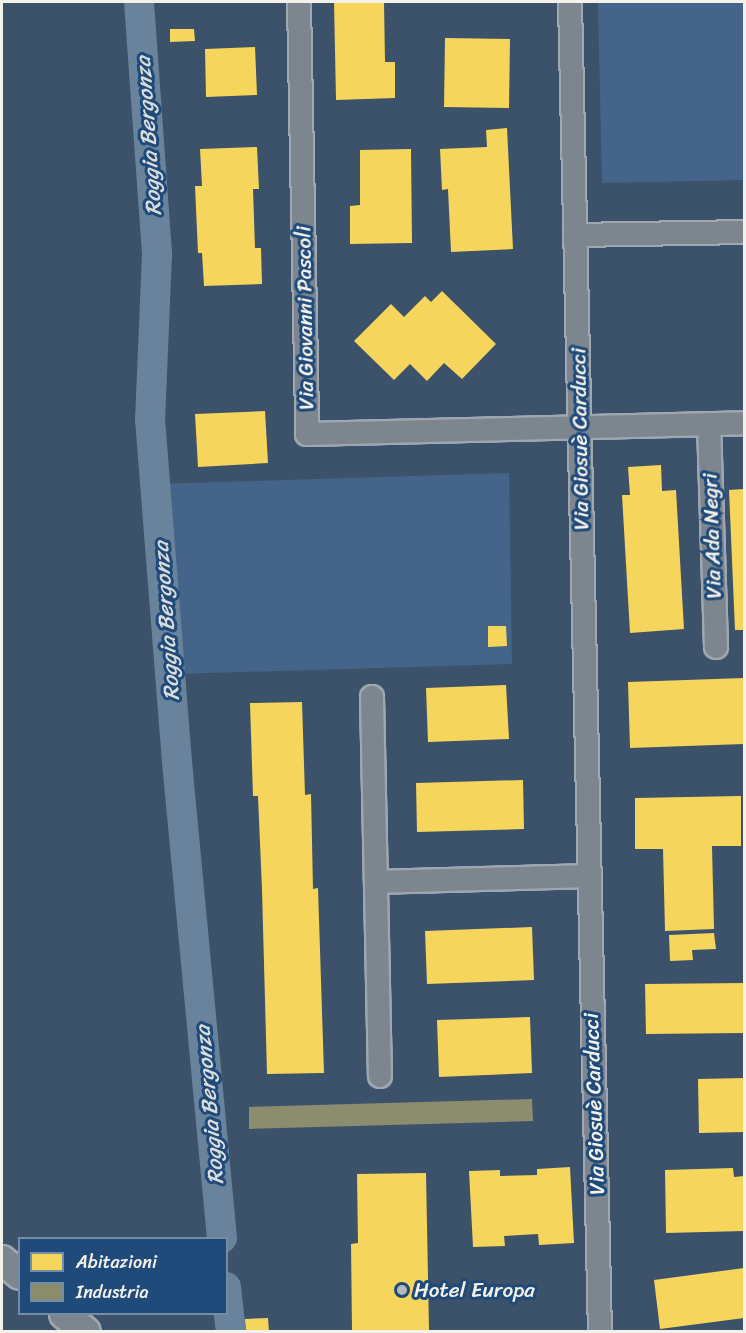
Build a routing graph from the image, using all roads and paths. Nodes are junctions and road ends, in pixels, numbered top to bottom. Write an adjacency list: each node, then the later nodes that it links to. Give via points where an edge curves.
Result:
1 (299, 2): 7 (street, Via Giovanni Pascoli, via 307,434)
2 (570, 2): 4 (street, Via Giosuè Carducci)
3 (744, 232): 4 (street)
4 (575, 235): 7 (street, Via Giosuè Carducci)
5 (744, 423): 6 (street)
6 (709, 424): 7 (street); 8 (street, Via Ada Negri)
7 (580, 427): 10 (street, Via Giosuè Carducci)
8 (716, 647)
9 (372, 697): 11 (street)
10 (589, 876): 11 (street); 17 (street, Via Giosuè Carducci)
11 (376, 882): 12 (street)
12 (380, 1076)
13 (2, 1260): 14 (street)
14 (18, 1273)
15 (65, 1315): 16 (street)
16 (86, 1332)
17 (600, 1332)

